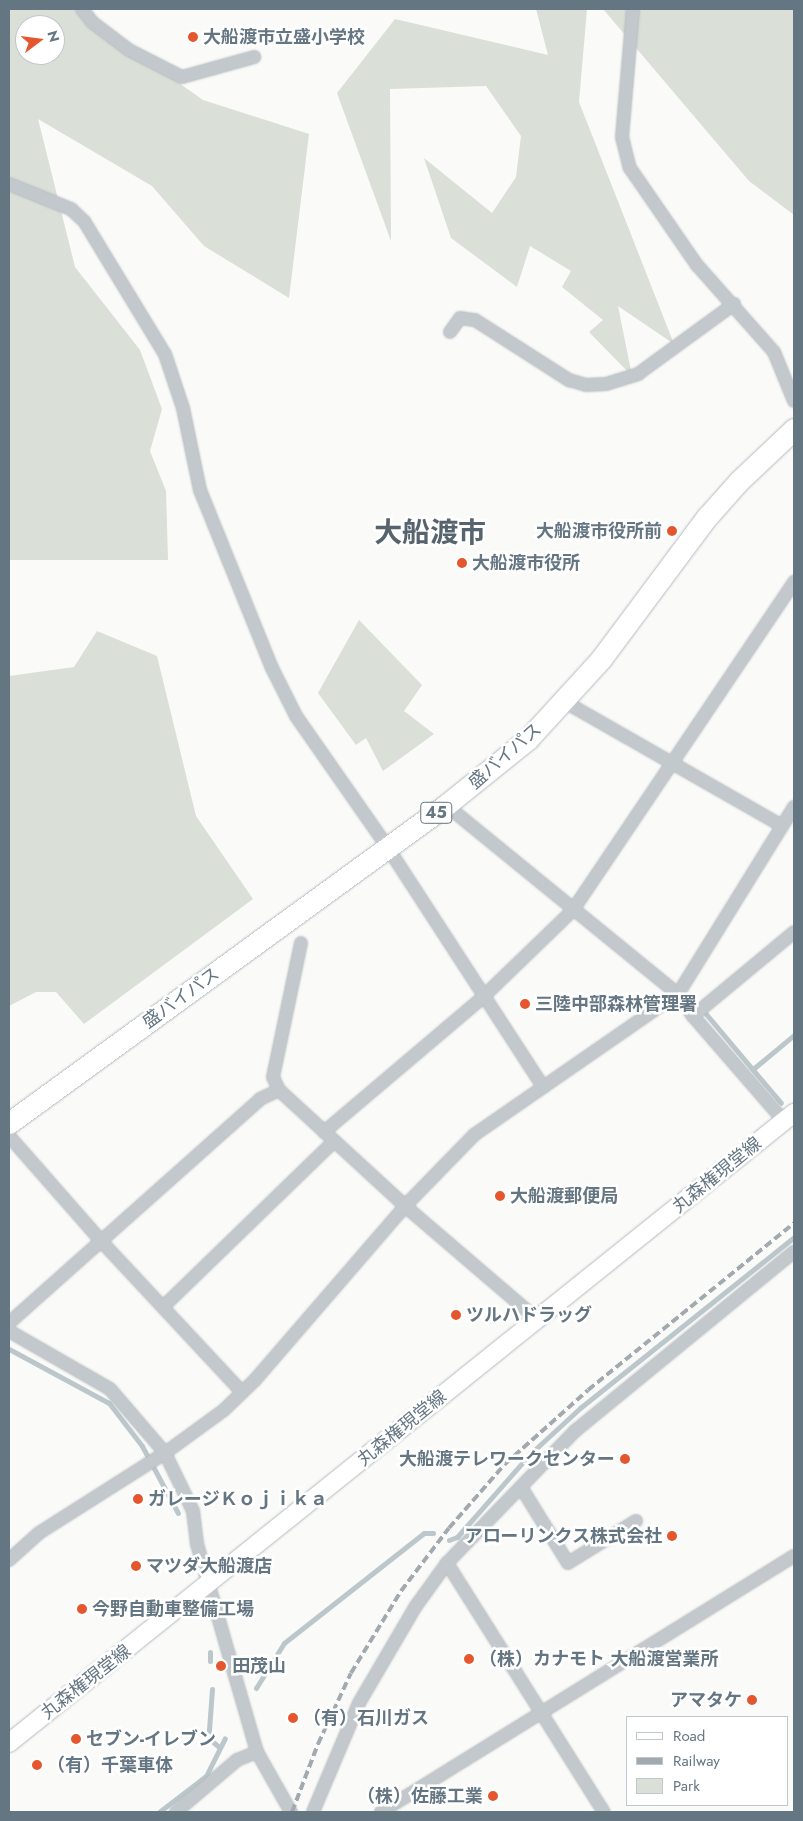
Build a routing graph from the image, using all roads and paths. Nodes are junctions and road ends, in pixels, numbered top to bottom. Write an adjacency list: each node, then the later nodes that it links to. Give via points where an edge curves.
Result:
1 (82, 9): 3 (street, via 92,22 129,50 182,77)
2 (633, 9): 5 (street, via 622,137 624,152 630,168 697,265)
3 (254, 57)
4 (9, 184): 15 (street, via 71,209 84,221 165,354 183,408 200,490 271,666 296,716)
5 (734, 304): 6 (street, via 638,374 606,384 586,385 569,380 475,320 460,318); 7 (street, via 774,352)
6 (450, 332)
7 (794, 401)
8 (794, 429): 10 (highway, 盛バイパス / 45, via 739,481 707,517)
9 (794, 582): 11 (street)
10 (565, 702): 11 (street); 12 (highway, 盛バイパス / 45, via 528,739)
11 (674, 764): 14 (street); 16 (street)
12 (446, 805): 15 (highway, 盛バイパス / 45); 16 (street)
13 (794, 807): 14 (street)
14 (782, 826): 19 (street)
15 (388, 848): 20 (street); 25 (highway, 盛バイパス / 45)
16 (573, 910): 19 (street); 20 (street)
17 (794, 932): 21 (street)
18 (300, 943): 23 (street, via 273,1077)
19 (678, 994): 21 (street); 22 (street)
20 (483, 997): 22 (street); 26 (street)
21 (693, 1016): 24 (street)
22 (543, 1087): 29 (street, via 474,1135)
23 (278, 1090): 26 (street); 30 (street, via 260,1099)
24 (789, 1117): 33 (main road, 丸森権現堂線)
25 (9, 1123)
26 (324, 1132): 28 (street)
27 (9, 1136): 30 (street)
28 (334, 1141): 29 (street); 32 (street)
29 (405, 1206): 33 (street); 36 (street)
30 (102, 1242): 32 (street); 34 (street)
31 (794, 1252): 38 (street, via 596,1413)
32 (163, 1307): 36 (street)
33 (537, 1319): 43 (main road, 丸森権現堂線)
34 (9, 1323)
35 (9, 1331): 37 (street, via 110,1389)
36 (242, 1392): 37 (street)
37 (155, 1458): 41 (street, via 39,1533); 43 (street, via 193,1511 197,1544)
38 (521, 1487): 39 (street, via 568,1563); 42 (street)
39 (636, 1521)
40 (794, 1556): 44 (street)
41 (9, 1560)
42 (448, 1563): 44 (street); 49 (street, via 411,1613 359,1703)
43 (211, 1582): 45 (main road, 丸森権現堂線); 46 (street)
44 (542, 1712): 50 (street); 51 (street)
45 (9, 1743)
46 (257, 1752): 47 (street, via 237,1760); 48 (street)
47 (176, 1812)
48 (290, 1812)
49 (313, 1812)
50 (381, 1812)
51 (604, 1812)

